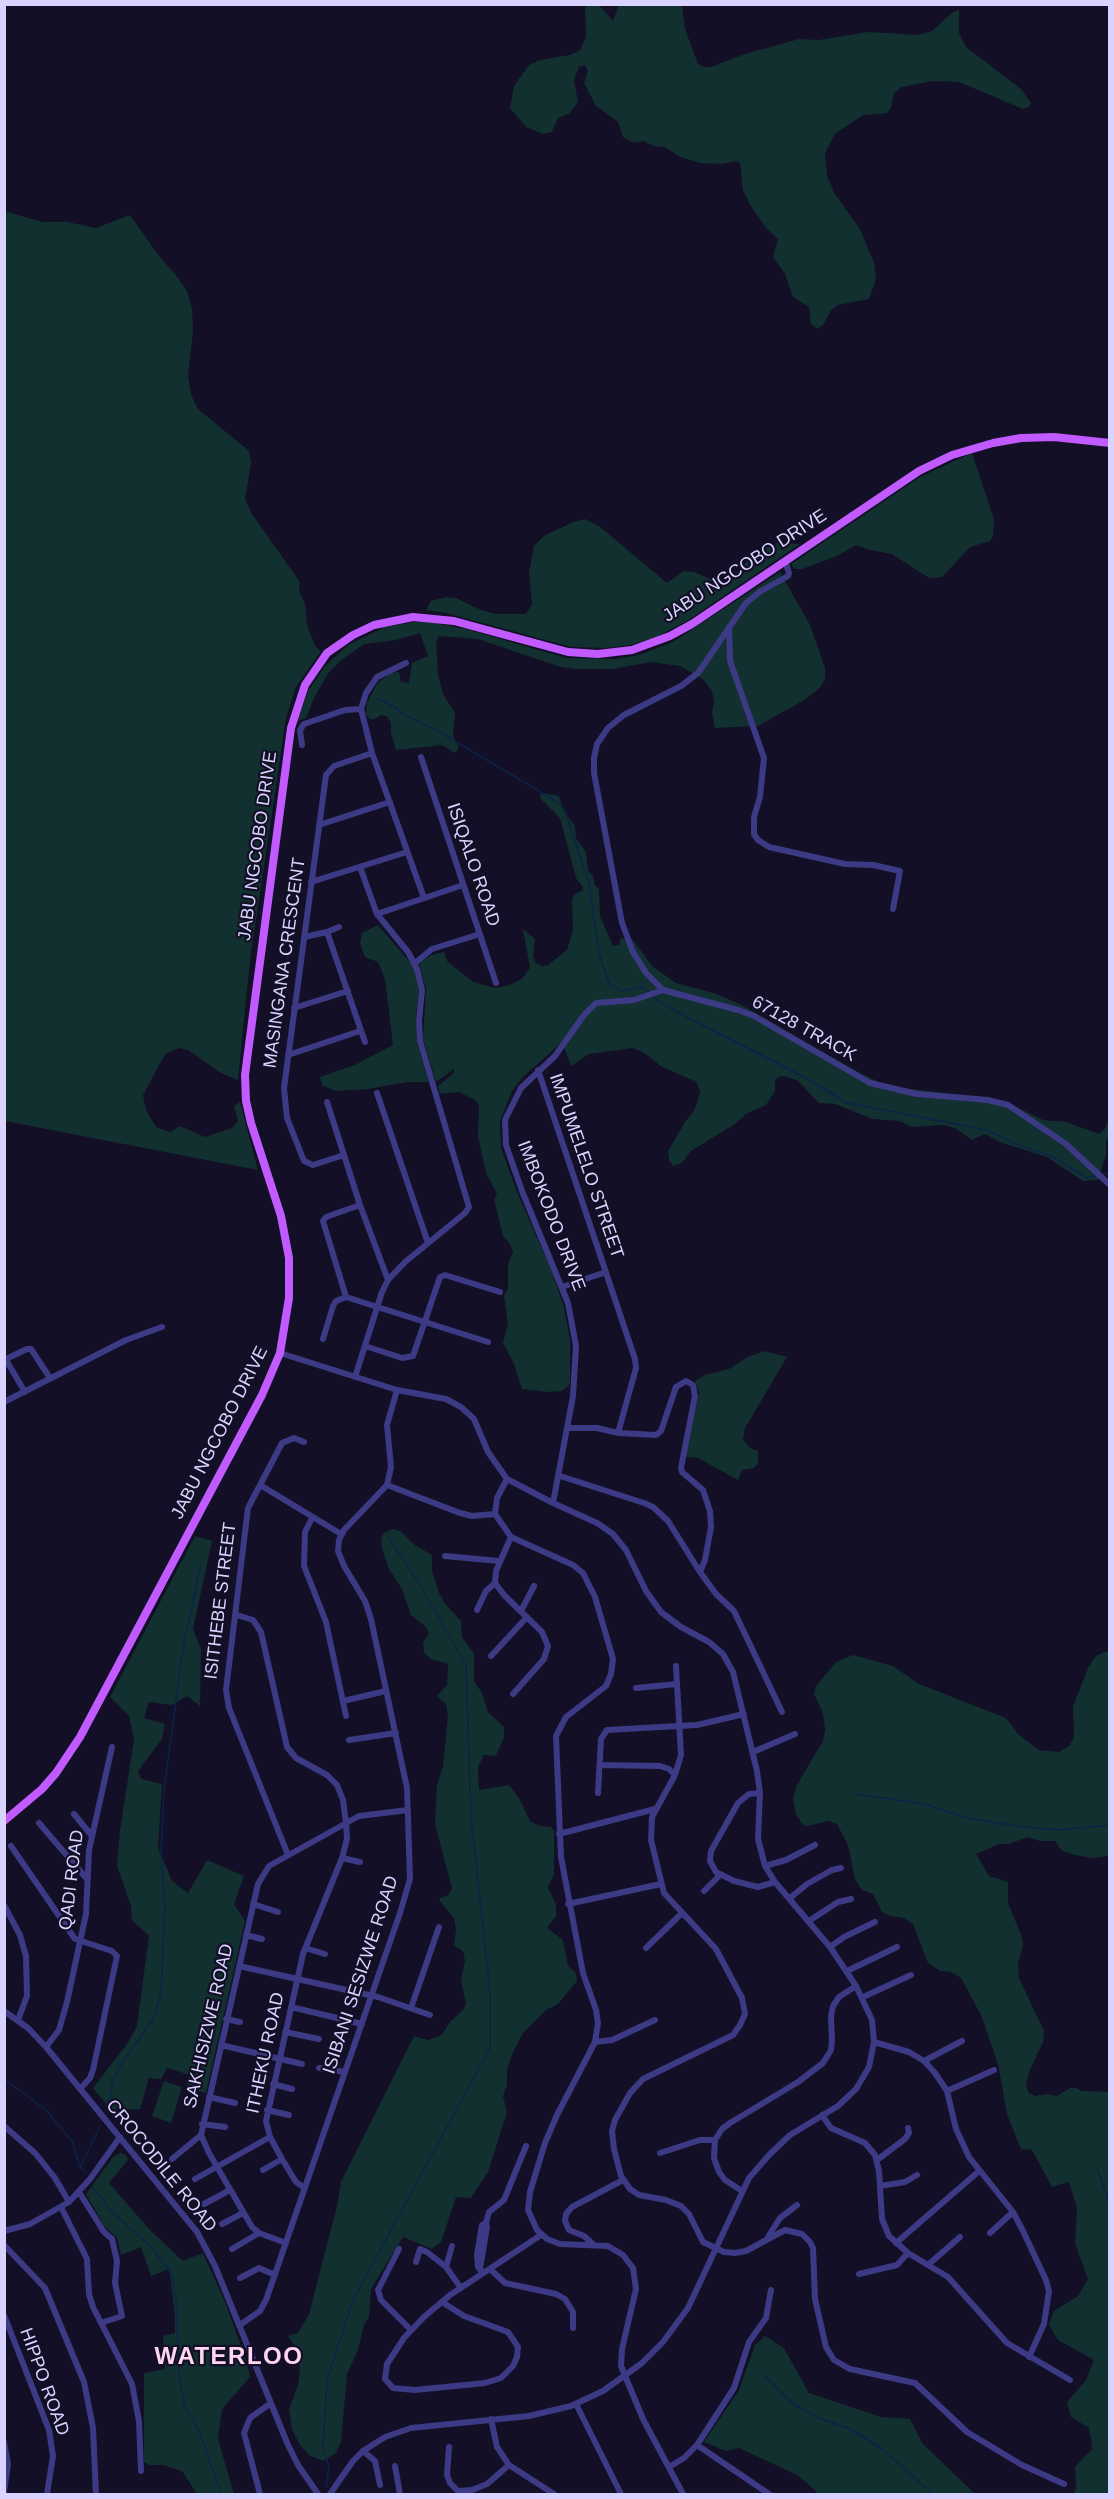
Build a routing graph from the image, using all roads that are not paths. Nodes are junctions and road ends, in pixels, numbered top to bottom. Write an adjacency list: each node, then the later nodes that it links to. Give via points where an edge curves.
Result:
1 (1110, 443): 2 (main road, JABU NGCOBO DRIVE, via 1021,438 952,455 920,471)
2 (785, 561): 3 (street, via 787,577 752,597); 48 (main road, JABU NGCOBO DRIVE, via 692,624 632,650 568,652 454,621 413,617 374,625 353,635 327,653 313,673 301,694 291,728 245,1075 251,1123 281,1216 288,1258 289,1298)
3 (729, 626): 16 (street, via 730,661 765,758 753,827 758,840 769,847 837,863 900,871); 24 (street, via 698,673 608,728 597,744 593,765 622,923 640,965)
4 (406, 663): 5 (street, via 377,677)
5 (361, 709): 6 (street, via 345,710 304,724 300,730); 7 (street)
6 (302, 745)
7 (372, 753): 9 (street); 10 (street, MASINGANA CRESCENT, via 334,766 328,772)
8 (421, 757): 14 (street, ISIQALO ROAD)
9 (390, 802): 10 (street); 11 (street)
10 (319, 825): 13 (street, MASINGANA CRESCENT)
11 (406, 852): 12 (street); 15 (street)
12 (360, 867): 13 (street); 17 (street)
13 (311, 882): 21 (street, MASINGANA CRESCENT)
14 (464, 885): 15 (street); 20 (street, ISIQALO ROAD)
15 (424, 898): 17 (street)
16 (893, 909)
17 (377, 914): 22 (street)
18 (339, 927): 19 (street)
19 (327, 932): 21 (street); 25 (street)
20 (480, 934): 22 (street, via 432,949); 23 (street, ISIQALO ROAD)
21 (304, 938): 26 (street, MASINGANA CRESCENT)
22 (415, 963): 36 (street, via 422,990 420,1041 469,1207)
23 (496, 983)
24 (663, 990): 30 (street, IMBOKODO DRIVE, via 634,1000 596,1003 555,1056); 34 (street, 67128 TRACK, via 754,1016 870,1083 917,1094 1008,1105 1066,1144)
25 (348, 991): 26 (street); 27 (street)
26 (294, 1008): 29 (street, MASINGANA CRESCENT)
27 (360, 1031): 28 (street); 29 (street)
28 (365, 1042)
29 (288, 1055): 33 (street, MASINGANA CRESCENT, via 284,1100 301,1158 313,1165)
30 (538, 1070): 37 (street, IMPUMELELO STREET); 39 (street, IMBOKODO DRIVE, via 513,1100 504,1133 522,1191)
31 (377, 1093): 36 (street)
32 (327, 1102): 33 (street)
33 (344, 1155): 35 (street)
34 (1110, 1185)
35 (360, 1205): 38 (street); 41 (street, via 323,1221)
36 (428, 1243): 38 (street)
37 (606, 1272): 39 (street, IMPUMELELO STREET); 56 (street, IMPUMELELO STREET, via 636,1363)
38 (388, 1280): 42 (street)
39 (562, 1287): 55 (street, IMBOKODO DRIVE, via 576,1346)
40 (500, 1292): 43 (street, via 445,1275 440,1277)
41 (346, 1297): 42 (street); 45 (street, via 333,1306)
42 (377, 1307): 43 (street); 47 (street)
43 (424, 1322): 46 (street); 47 (street, via 409,1359)
44 (162, 1327): 51 (street, via 126,1340)
45 (323, 1339)
46 (488, 1342)
47 (365, 1347): 50 (street)
48 (280, 1353): 50 (street); 99 (main road, JABU NGCOBO DRIVE, via 262,1395 80,1737 42,1789)
49 (5, 1360): 51 (street, via 32,1349); 53 (street)
50 (355, 1377): 52 (street)
51 (50, 1378): 53 (street)
52 (397, 1390): 59 (street, via 446,1399 461,1407 474,1419 488,1452); 61 (street, via 387,1425 391,1467)
53 (25, 1392): 54 (street)
54 (4, 1402)
55 (569, 1428): 56 (street); 58 (street, IMBOKODO DRIVE)
56 (618, 1432): 69 (street, via 659,1433 676,1386 686,1381 695,1387 681,1468 703,1490 710,1511 711,1527)
57 (303, 1442): 60 (street, ISITHEBE STREET, via 294,1438 282,1443)
58 (560, 1476): 62 (street, IMBOKODO DRIVE); 69 (street, via 653,1507 668,1521)
59 (507, 1479): 62 (street); 63 (street, via 497,1498)
60 (260, 1485): 64 (street); 74 (street, ISITHEBE STREET, via 246,1515)
61 (387, 1485): 63 (street, via 460,1513); 65 (street)
62 (553, 1503): 84 (street, via 614,1534 661,1612 718,1649 733,1672)
63 (495, 1514): 66 (street)
64 (312, 1518): 65 (street); 82 (street, via 304,1532 304,1566 326,1622)
65 (341, 1534): 80 (street, ISIBANI SESIZWE ROAD, via 340,1557 368,1609)
66 (511, 1537): 68 (street); 102 (street, via 583,1573 595,1597 613,1659 606,1686 566,1717 555,1736)
67 (445, 1556): 68 (street)
68 (499, 1561): 70 (street)
69 (700, 1572): 83 (street, via 734,1611)
70 (495, 1583): 72 (street); 73 (street)
71 (534, 1586): 73 (street)
72 (477, 1610)
73 (521, 1611): 75 (street)
74 (237, 1615): 101 (street, ITHEKU ROAD, via 253,1620 261,1632 288,1747 301,1762 323,1772 337,1785); 106 (street, ISITHEBE STREET, via 228,1702)
75 (527, 1617): 76 (street); 81 (street, via 545,1636 547,1651)
76 (491, 1656)
77 (676, 1666): 78 (street)
78 (677, 1684): 79 (street); 86 (street)
79 (636, 1688)
80 (386, 1691): 82 (street); 87 (street, ISIBANI SESIZWE ROAD)
81 (513, 1694)
82 (343, 1701): 85 (street)
83 (782, 1712)
84 (744, 1714): 86 (street); 91 (street)
85 (346, 1716)
86 (680, 1726): 92 (street, via 607,1730 602,1735); 93 (street, via 681,1755)
87 (396, 1733): 89 (street); 97 (street, ISIBANI SESIZWE ROAD)
88 (795, 1734): 91 (street)
89 (349, 1740)
90 (112, 1747): 103 (street, QADI ROAD)
91 (753, 1752): 95 (street)
92 (600, 1765): 93 (street, via 660,1766); 94 (street)
93 (675, 1774): 96 (street)
94 (598, 1793)
95 (760, 1793): 109 (street, via 758,1839); 111 (street, via 752,1792 742,1799 711,1851 711,1864)
96 (655, 1809): 102 (street); 114 (street, via 650,1831)
97 (408, 1810): 101 (street, SAKHISIZWE ROAD, via 363,1815); 139 (street, ISIBANI SESIZWE ROAD, via 410,1879)
98 (74, 1814): 103 (street)
99 (4, 1821)
100 (39, 1823): 112 (street)
101 (346, 1824): 106 (street, SAKHISIZWE ROAD); 107 (street, ITHEKU ROAD)
102 (559, 1834): 119 (street)
103 (92, 1836): 112 (street, QADI ROAD)
104 (814, 1845): 109 (street)
105 (11, 1846): 128 (street)
106 (288, 1855): 118 (street, SAKHISIZWE ROAD, via 264,1872)
107 (342, 1858): 108 (street); 131 (street, ITHEKU ROAD)
108 (360, 1862)
109 (765, 1866): 113 (street)
110 (841, 1868): 116 (street, via 807,1884)
111 (720, 1875): 113 (street, via 758,1887); 115 (street)
112 (87, 1880): 128 (street, QADI ROAD)
113 (775, 1882): 116 (street)
114 (661, 1884): 119 (street); 122 (street)
115 (704, 1891)
116 (790, 1898): 123 (street)
117 (850, 1899): 123 (street, via 838,1902)
118 (253, 1904): 121 (street); 126 (street, SAKHISIZWE ROAD)
119 (568, 1904): 153 (street, via 597,2017)
120 (4, 1905): 146 (street, via 26,1956 27,1996)
121 (278, 1912)
122 (682, 1913): 132 (street); 190 (street, via 723,1960 742,1998 744,2014 733,2035 643,2079 630,2093 612,2132)
123 (809, 1921): 129 (street)
124 (875, 1922): 129 (street)
125 (439, 1927): 142 (street)
126 (246, 1935): 127 (street, SAKHISIZWE ROAD); 134 (street, SAKHISIZWE ROAD)
127 (262, 1939)
128 (80, 1943): 156 (street, QADI ROAD, via 60,2027); 164 (street, via 112,1951 118,1959 93,2070)
129 (830, 1947): 135 (street)
130 (897, 1947): 135 (street)
131 (305, 1948): 133 (street); 137 (street, ITHEKU ROAD)
132 (645, 1948)
133 (325, 1954)
134 (239, 1966): 137 (street); 145 (street, SAKHISIZWE ROAD)
135 (847, 1971): 138 (street)
136 (912, 1975): 140 (street)
137 (297, 1979): 139 (street); 141 (street, ITHEKU ROAD)
138 (856, 1986): 140 (street); 179 (street, via 833,2006 831,2050 824,2063 730,2123)
139 (371, 1996): 142 (street); 149 (street, ISIBANI SESIZWE ROAD)
140 (863, 1997): 154 (street, via 872,2020)
141 (291, 2007): 149 (street); 150 (street, ITHEKU ROAD)
142 (411, 2008): 144 (street)
143 (4, 2011): 146 (street, CROCODILE ROAD)
144 (430, 2015)
145 (226, 2019): 148 (street); 155 (street, SAKHISIZWE ROAD)
146 (18, 2020): 156 (street, CROCODILE ROAD)
147 (655, 2020): 153 (street, via 612,2040)
148 (240, 2022)
149 (362, 2024): 162 (street, ISIBANI SESIZWE ROAD)
150 (285, 2032): 151 (street); 157 (street, ITHEKU ROAD)
151 (319, 2039)
152 (962, 2041): 158 (street)
153 (595, 2042): 206 (street, via 553,2124 530,2192 530,2217)
154 (874, 2042): 158 (street, via 904,2049); 171 (street, via 869,2067 856,2089)
155 (221, 2045): 157 (street); 167 (street, SAKHISIZWE ROAD)
156 (46, 2047): 164 (street, CROCODILE ROAD)
157 (279, 2058): 159 (street); 163 (street, ITHEKU ROAD)
158 (924, 2061): 166 (street)
159 (302, 2064)
160 (319, 2068): 162 (street)
161 (994, 2070): 166 (street)
162 (345, 2072): 192 (street, ISIBANI SESIZWE ROAD)
163 (273, 2084): 165 (street); 169 (street, ITHEKU ROAD)
164 (80, 2089): 177 (street, CROCODILE ROAD)
165 (292, 2089)
166 (947, 2091): 187 (street, via 960,2139)
167 (209, 2097): 168 (street); 172 (street, SAKHISIZWE ROAD)
168 (235, 2103)
169 (267, 2110): 170 (street); 178 (street, ITHEKU ROAD)
170 (289, 2115)
171 (822, 2115): 184 (street, via 831,2128 865,2143); 194 (street, via 778,2145)
172 (202, 2124): 174 (street, SAKHISIZWE ROAD); 176 (street, SAKHISIZWE ROAD)
173 (4, 2126): 196 (street, via 35,2153)
174 (225, 2127)
175 (908, 2128): 184 (street, via 905,2139)
176 (201, 2135): 183 (street); 185 (street, SAKHISIZWE ROAD)
177 (120, 2137): 195 (street); 230 (street, CROCODILE ROAD, via 197,2232)
178 (270, 2137): 182 (street, ITHEKU ROAD); 185 (street)
179 (715, 2140): 181 (street, via 699,2140); 194 (street, via 714,2158 719,2172)
180 (526, 2146): 221 (street, via 504,2200 489,2212 482,2225 477,2255)
181 (660, 2153)
182 (282, 2158): 186 (street); 192 (street, ITHEKU ROAD, via 296,2182)
183 (172, 2159)
184 (877, 2160): 191 (street)
185 (216, 2166): 189 (street); 193 (street, SAKHISIZWE ROAD)
186 (263, 2170)
187 (978, 2172): 200 (street); 210 (street)
188 (917, 2175): 191 (street, via 905,2182)
189 (195, 2179)
190 (623, 2180): 211 (street, via 566,2214 569,2230); 216 (street, via 639,2195 681,2205 700,2239)
191 (880, 2186): 210 (street, via 884,2226)
192 (305, 2188): 209 (street, ISIBANI SESIZWE ROAD)
193 (230, 2190): 197 (street); 201 (street, SAKHISIZWE ROAD)
194 (742, 2191): 216 (street)
195 (79, 2192): 196 (street); 229 (street, via 112,2239 116,2252 115,2283 122,2316)
196 (69, 2202): 199 (street)
197 (204, 2204)
198 (797, 2205): 207 (street, via 780,2218)
199 (61, 2207): 203 (street, via 30,2224); 229 (street, via 87,2259 89,2294)
200 (1013, 2212): 205 (street); 233 (street, via 1049,2291 1044,2324)
201 (243, 2213): 202 (street); 204 (street, SAKHISIZWE ROAD)
202 (222, 2224)
203 (4, 2231)
204 (259, 2233): 209 (street); 214 (street)
205 (990, 2233)
206 (541, 2235): 211 (street, via 560,2244); 221 (street)
207 (768, 2237): 216 (street, via 740,2253); 247 (street, via 790,2230 802,2234 812,2244 815,2299 826,2347 834,2360 849,2369 915,2383 967,2432 1033,2471)
208 (960, 2237): 219 (street)
209 (286, 2243): 223 (street, ISIBANI SESIZWE ROAD)
210 (896, 2243): 217 (street)
211 (593, 2244): 234 (street, via 623,2254 634,2273 636,2289 621,2356)
212 (4, 2245): 251 (street, via 45,2288 84,2382 93,2428)
213 (452, 2246): 220 (street)
214 (232, 2249)
215 (399, 2249): 232 (street, via 378,2290 381,2300)
216 (716, 2249): 234 (street, via 678,2323 653,2353)
217 (908, 2253): 219 (street); 222 (street, via 897,2265)
218 (416, 2262): 220 (street, via 420,2249)
219 (929, 2264): 233 (street, via 948,2277 998,2335)
220 (446, 2267): 225 (street)
221 (485, 2270): 225 (street); 231 (street, via 510,2284 565,2299 573,2312)
222 (859, 2274)
223 (275, 2275): 224 (street, via 259,2268); 230 (street, ISIBANI SESIZWE ROAD, via 263,2307)
224 (240, 2278)
225 (461, 2288): 227 (street)
226 (771, 2290): 240 (street, via 766,2318 749,2342 734,2388)
227 (442, 2302): 232 (street); 232 (street, via 464,2316 510,2334 518,2352 508,2373 497,2380 476,2384 415,2390 393,2388 385,2369)
228 (4, 2316): 250 (street, HIPPO ROAD, via 49,2430 53,2456)
229 (101, 2324): 246 (street, via 132,2384 139,2421)
230 (240, 2325): 236 (street, CROCODILE ROAD)
231 (573, 2328)
232 (411, 2330)
233 (1029, 2357): 235 (street)
234 (624, 2377): 237 (street); 245 (street)
235 (1070, 2380)
236 (272, 2403): 252 (street, via 250,2418 244,2433); 253 (street, CROCODILE ROAD, via 298,2465)
237 (576, 2404): 238 (street, via 529,2416); 257 (street)
238 (490, 2419): 242 (street, via 411,2428 385,2437); 243 (street, via 497,2447)
239 (4, 2442): 249 (street, via 8,2464)
240 (697, 2445): 245 (street); 259 (street)
241 (449, 2447): 243 (street, via 447,2475 458,2490 487,2484)
242 (363, 2451): 248 (street, via 375,2461); 254 (street)
243 (509, 2465): 256 (street)
244 (395, 2466): 255 (street)
245 (669, 2467): 258 (street)
246 (141, 2471)
247 (1064, 2484)
248 (380, 2485)
249 (4, 2492)
250 (47, 2494)
251 (96, 2494)
252 (260, 2494)
253 (318, 2494)
254 (330, 2494)
255 (400, 2494)
256 (554, 2494)
257 (621, 2494)
258 (682, 2494)
259 (769, 2494)

